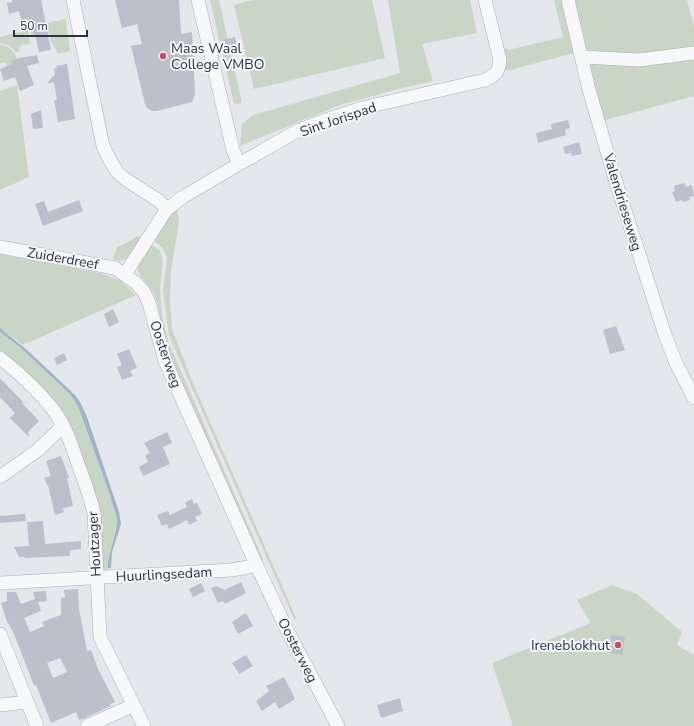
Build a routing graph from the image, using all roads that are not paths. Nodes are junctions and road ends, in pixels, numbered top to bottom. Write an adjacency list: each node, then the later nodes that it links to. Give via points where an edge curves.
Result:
1 (73, 0): 8 (street, via 103,146 118,173)
2 (198, 0): 7 (street, via 233,150)
3 (485, 0): 7 (street, Sint Jorispad, via 500,60 499,70 494,76 362,108 320,122 299,130)
4 (568, 0): 6 (street, Valendrieseweg)
5 (694, 53): 6 (street, via 639,60)
6 (582, 57): 12 (street, Valendrieseweg, via 615,179 666,335 676,363)
7 (239, 164): 8 (street, Sint Jorispad)
8 (167, 209): 10 (street)
9 (0, 247): 10 (street, Zuiderdreef, via 115,268)
10 (125, 274): 15 (street, Oosterweg, via 144,292 149,303 166,361)
11 (0, 358): 13 (street, Houtzager, via 47,402)
12 (694, 398)
13 (63, 426): 14 (street, via 38,450); 16 (street, Houtzager, via 91,498 94,513)
14 (0, 477)
15 (256, 564): 16 (street, Huurlingsedam, via 231,570); 25 (street, Oosterweg, via 288,632)
16 (96, 577): 17 (street, Huurlingsedam); 21 (street, Houtzager, via 100,637)
17 (0, 583)
18 (0, 634): 19 (street)
19 (27, 702): 20 (street); 22 (street)
20 (0, 705)
21 (134, 705): 23 (street); 24 (street, Houtzager)
22 (37, 726)
23 (87, 726)
24 (144, 726)
25 (338, 726)

